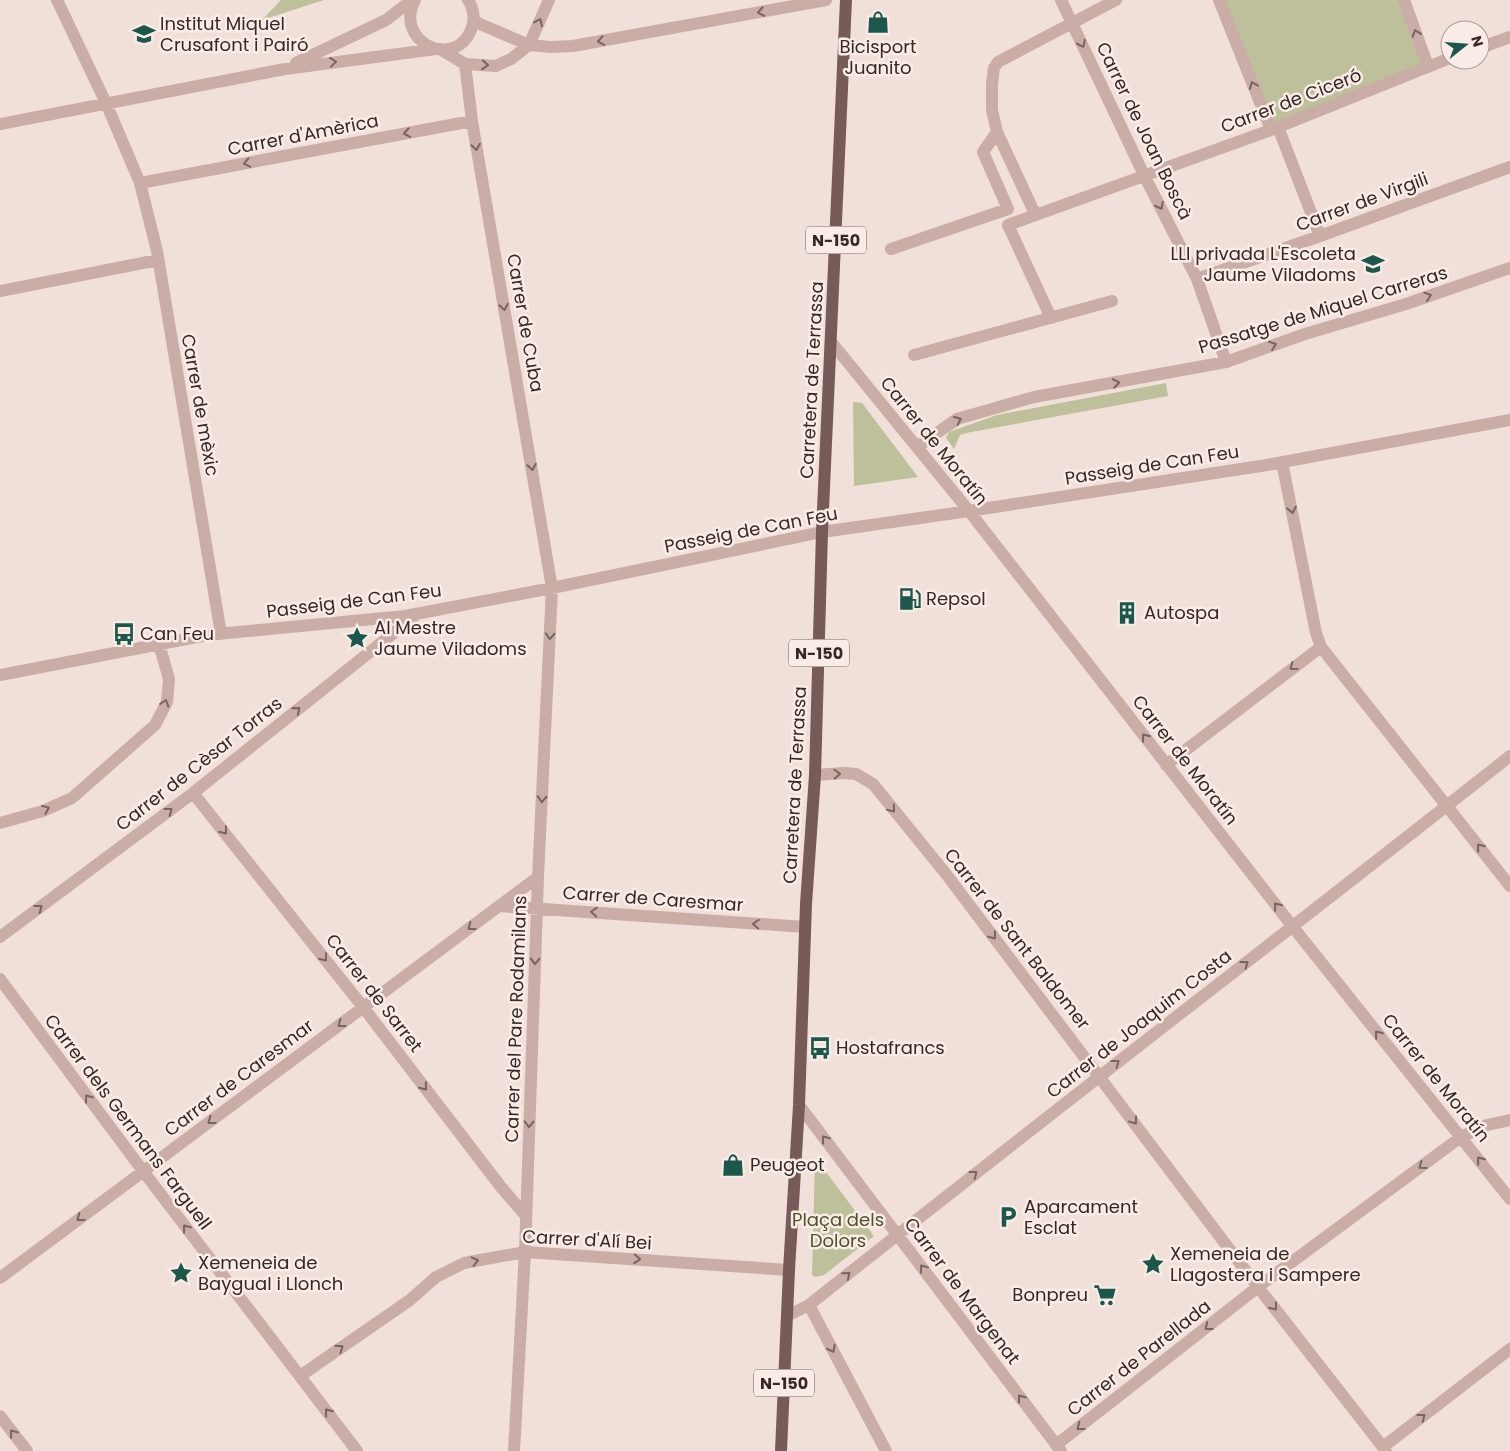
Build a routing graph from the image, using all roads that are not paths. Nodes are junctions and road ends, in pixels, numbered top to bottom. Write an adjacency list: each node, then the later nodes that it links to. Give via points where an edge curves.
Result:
1 (57, 0): 22 (street, Carrer de mèxic)
2 (414, 0): 17 (street, via 410,20 413,32 425,45); 21 (street, via 386,20)
3 (468, 0): 12 (street)
4 (481, 0): 12 (street)
5 (549, 0): 16 (street, one-way to 5)
6 (826, 0): 16 (street, one-way to 16, via 573,46)
7 (846, 0): 39 (main road, Carretera de Terrassa / N-150)
8 (1061, 0): 13 (street, Carrer de Joan Boscà)
9 (1116, 0): 13 (street)
10 (1219, 0): 25 (street, one-way to 10)
11 (1404, 0): 20 (street, one-way to 11)
12 (474, 18): 16 (street); 17 (street, via 470,33 464,40 453,48)
13 (1072, 23): 26 (street, via 998,62 994,68 992,110); 28 (street, Carrer de Joan Boscà, one-way to 28)
14 (1510, 37): 15 (street)
15 (1490, 44)
16 (529, 45): 19 (street, one-way to 16, via 496,66)
17 (438, 49): 19 (street); 21 (street, one-way to 17)
18 (1440, 62): 20 (street, Carrer de Ciceró)
19 (465, 64): 23 (street, Carrer de Cuba)
20 (1428, 66): 25 (street, Carrer de Ciceró)
21 (284, 69): 22 (street)
22 (106, 103): 24 (street); 29 (street, Carrer de mèxic)
23 (472, 121): 29 (street, Carrer d'Amèrica, one-way to 29); 47 (street, Carrer de Cuba, one-way to 47)
24 (0, 124)
25 (1275, 128): 28 (street, Carrer de Ciceró); 31 (street)
26 (997, 132): 30 (street); 32 (street, via 983,152 1008,209)
27 (1510, 167): 31 (street, Carrer de Virgili)
28 (1144, 175): 30 (street, Carrer de Ciceró); 35 (street, Carrer de Joan Boscà, one-way to 35)
29 (140, 183): 33 (street, Carrer de mèxic)
30 (1035, 214): 38 (street, Carrer de Ciceró, via 1008,225)
31 (1320, 236): 35 (street, Carrer de Virgili)
32 (891, 249)
33 (158, 260): 36 (street); 49 (street, Carrer de mèxic)
34 (1510, 268): 41 (street, Passatge de Miquel Carreras, one-way to 34)
35 (1197, 279): 41 (street, Carrer de Joan Boscà)
36 (0, 291)
37 (1112, 302): 38 (street)
38 (1052, 318): 40 (street)
39 (832, 343): 43 (street, Carrer de Moratín); 46 (main road, Carretera de Terrassa / N-150)
40 (914, 355)
41 (1226, 362): 43 (street, Passatge de Miquel Carreras, one-way to 41, via 957,419 1034,397)
42 (1510, 420): 44 (street, Passeig de Can Feu)
43 (917, 447): 45 (street, Carrer de Moratín)
44 (1282, 462): 45 (street, Passeig de Can Feu); 51 (street, one-way to 51)
45 (970, 511): 46 (street, Passeig de Can Feu); 54 (street, Carrer de Moratín, one-way to 45)
46 (822, 532): 47 (street, Passeig de Can Feu); 55 (main road, Carretera de Terrassa / N-150)
47 (552, 588): 48 (street, Passeig de Can Feu); 59 (street, Carrer del Pare Rodamilans, one-way to 59)
48 (417, 614): 49 (street, Passeig de Can Feu); 56 (street, Carrer de Cèsar Torras, one-way to 48)
49 (221, 634): 50 (street, Passeig de Can Feu)
50 (159, 644): 52 (street, Passeig de Can Feu); 58 (street, one-way to 50, via 72,798 156,725 167,702 169,679)
51 (1321, 647): 54 (street, one-way to 54); 57 (street)
52 (0, 674)
53 (1510, 756): 57 (street, Carrer de Joaquim Costa)
54 (1166, 765): 64 (street, Carrer de Moratín, one-way to 54)
55 (815, 775): 63 (main road, Carretera de Terrassa / N-150); 68 (street, Carrer de Sant Baldomer, one-way to 68, via 856,774 873,784)
56 (193, 793): 65 (street, Carrer de Cèsar Torras, one-way to 56); 67 (street, Carrer de Sarret, one-way to 67)
57 (1448, 805): 60 (street, one-way to 57); 64 (street, Carrer de Joaquim Costa)
58 (0, 823)
59 (538, 877): 61 (street, Carrer de Caresmar); 62 (street, Carrer del Pare Rodamilans)
60 (1510, 886)
61 (499, 906): 62 (street, Carrer de Caresmar); 67 (street, Carrer de Caresmar, one-way to 67)
62 (537, 908): 63 (street, Carrer de Caresmar, one-way to 62); 74 (street, Carrer del Pare Rodamilans, one-way to 74)
63 (805, 927): 69 (main road, Carretera de Terrassa / N-150)
64 (1293, 927): 68 (street, Carrer de Joaquim Costa, one-way to 64); 71 (street, Carrer de Moratín, one-way to 64)
65 (0, 937)
66 (0, 980): 72 (street, Carrer dels Germans Farguell, one-way to 66)
67 (363, 1007): 72 (street, Carrer de Caresmar, one-way to 72); 74 (street, Carrer de Sarret, one-way to 74)
68 (1100, 1075): 75 (street, Carrer de Joaquim Costa, one-way to 68); 79 (street, Carrer de Sant Baldomer, one-way to 79)
69 (798, 1105): 75 (street, Carrer de Margenat, one-way to 69); 77 (main road, Carretera de Terrassa / N-150)
70 (1510, 1120): 71 (street, Carrer de Parellada, via 1487,1125)
71 (1461, 1137): 73 (street, Carrer de Moratín, one-way to 71); 79 (street, Carrer de Parellada, one-way to 79)
72 (143, 1171): 78 (street, Carrer de Caresmar, one-way to 78); 83 (street, Carrer dels Germans Farguell, one-way to 72)
73 (1510, 1198)
74 (526, 1216): 76 (street, Carrer del Pare Rodamilans)
75 (898, 1235): 80 (street, Carrer de Joaquim Costa, one-way to 75); 85 (street, Carrer de Margenat, one-way to 75)
76 (525, 1252): 77 (street, Carrer d'Alí Bei, one-way to 77); 83 (street, Carrer d'Alí Bei, one-way to 76, via 410,1300 436,1278 464,1264); 89 (street, Carrer del Pare Rodamilans)
77 (788, 1270): 81 (main road, Carretera de Terrassa / N-150)
78 (0, 1278)
79 (1258, 1287): 85 (street, Carrer de Parellada, one-way to 85); 86 (street, Carrer de Sant Baldomer, one-way to 86)
80 (809, 1306): 81 (street, Carrer de Joaquim Costa); 91 (street, one-way to 91)
81 (787, 1316): 90 (main road, Carretera de Terrassa / N-150)
82 (1510, 1349): 86 (street, one-way to 82)
83 (300, 1376): 88 (street, Carrer dels Germans Farguell, one-way to 83)
84 (0, 1416): 87 (street, one-way to 84)
85 (1058, 1448)
86 (1385, 1449)
87 (27, 1451)
88 (357, 1451)
89 (514, 1451)
90 (781, 1451)
91 (886, 1451)

